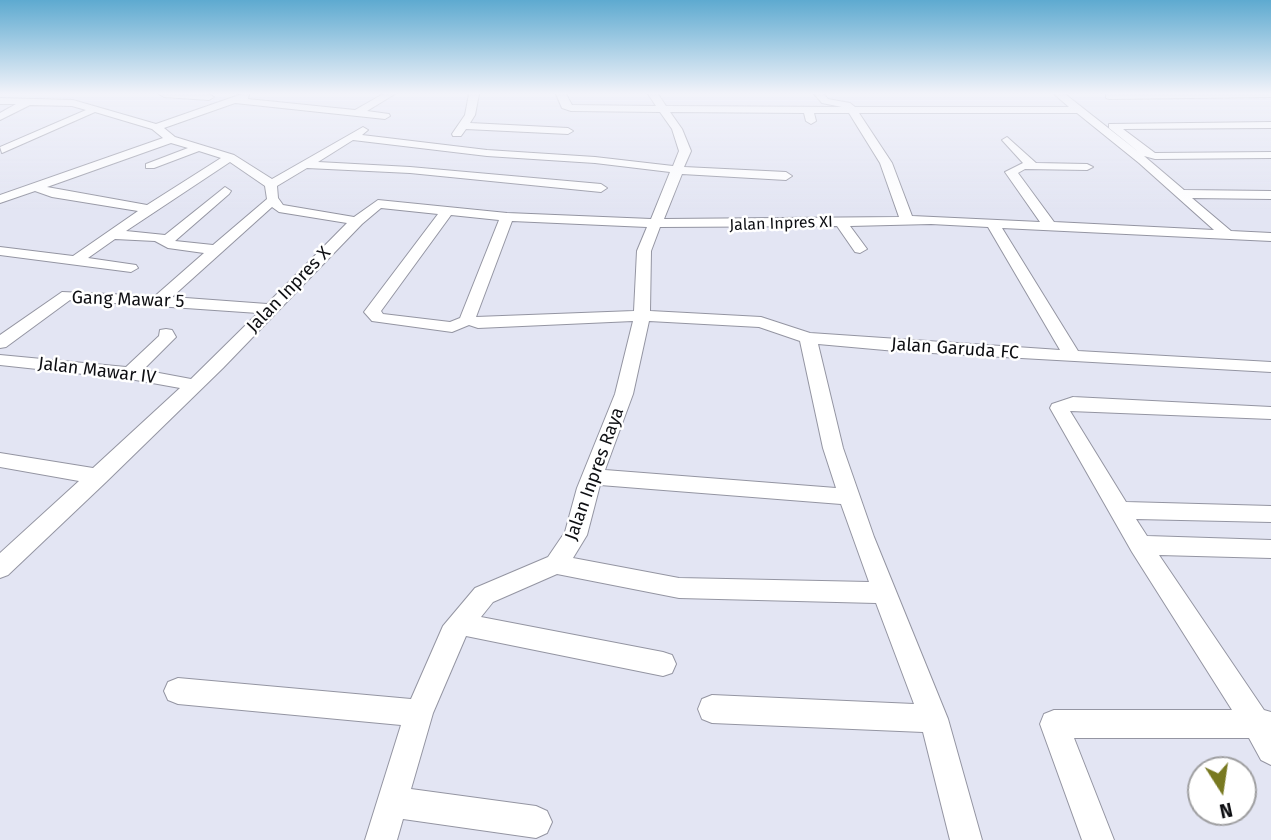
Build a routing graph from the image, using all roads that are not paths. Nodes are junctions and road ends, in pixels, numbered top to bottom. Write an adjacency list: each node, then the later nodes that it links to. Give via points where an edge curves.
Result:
1 (40, 133): 14 (street)
2 (164, 133): 10 (street)
3 (358, 133): 9 (street)
4 (458, 133): 13 (street)
5 (678, 133): 22 (street, Jalan Inpres Raya, via 685,151)
6 (866, 133): 35 (street, via 887,163)
7 (1110, 133): 17 (street)
8 (1122, 133): 16 (street, via 1155,156)
9 (352, 137): 13 (street); 18 (street)
10 (172, 139): 12 (street); 26 (street)
11 (1007, 140): 19 (street)
12 (199, 147): 15 (street); 20 (street)
13 (439, 147): 22 (street)
14 (2, 150)
15 (230, 157): 28 (street, via 259,174); 32 (street)
16 (1271, 157): 17 (street)
17 (1143, 161): 29 (street)
18 (309, 165): 25 (street); 28 (street)
19 (1032, 165): 21 (street); 40 (street, via 1011,172)
20 (150, 166)
21 (1087, 167)
22 (676, 168): 23 (street); 38 (street, Jalan Inpres Raya)
23 (786, 176)
24 (0, 182): 26 (street)
25 (601, 188)
26 (30, 189): 31 (street); 32 (street)
27 (225, 191): 44 (street)
28 (272, 192): 36 (street, via 279,208); 46 (street)
29 (1181, 194): 30 (street); 42 (street)
30 (1271, 195)
31 (0, 199)
32 (152, 209): 41 (street)
33 (449, 210): 34 (street, Jalan Inpres X); 36 (street, Jalan Inpres X, via 378,204); 53 (street, Jalan Garuda FC, via 372,312 378,318 452,327)
34 (507, 217): 38 (street, Jalan Inpres X); 53 (street)
35 (907, 220): 37 (street, Jalan Inpres XI); 39 (street, Jalan Inpres XI)
36 (357, 221): 51 (street, Jalan Inpres X)
37 (841, 222): 38 (street, Jalan Inpres XI); 45 (street)
38 (655, 223): 52 (street, Jalan Inpres Raya, via 644,251)
39 (994, 226): 40 (street, Jalan Inpres XI); 57 (street)
40 (1051, 227): 42 (street, Jalan Inpres XI)
41 (115, 235): 44 (street); 48 (street)
42 (1227, 235): 43 (street, Jalan Inpres XI)
43 (1271, 237)
44 (166, 240): 46 (street, via 168,244)
45 (860, 249)
46 (216, 250): 50 (street)
47 (0, 251): 48 (street)
48 (75, 261): 49 (street)
49 (131, 268)
50 (160, 300): 51 (street, Gang Mawar 5); 56 (street, Gang Mawar 5, via 67,295)
51 (271, 309): 61 (street, Jalan Inpres X)
52 (642, 316): 53 (street, Jalan Garuda FC); 55 (street, Jalan Garuda FC, via 761,322); 65 (street, Jalan Inpres Raya, via 624,394)
53 (468, 320)
54 (166, 334): 60 (street, via 168,337)
55 (808, 338): 57 (street, Jalan Garuda FC); 66 (street)
56 (0, 343)
57 (1072, 356): 59 (street, Jalan Garuda FC)
58 (0, 360): 60 (street, Jalan Mawar IV)
59 (1271, 368)
60 (130, 373): 61 (street, Jalan Mawar IV)
61 (194, 385): 64 (street, Jalan Inpres X)
62 (1271, 413): 67 (street, via 1059,408)
63 (0, 460): 64 (street)
64 (99, 477): 72 (street, Jalan Inpres X)
65 (592, 477): 66 (street); 71 (street, Jalan Inpres Raya, via 576,535)
66 (849, 497): 73 (street)
67 (1120, 510): 68 (street); 69 (street)
68 (1271, 514)
69 (1140, 545): 70 (street); 80 (street)
70 (1271, 550)
71 (556, 564): 73 (street, via 679,589); 74 (street, via 484,595)
72 (0, 568)
73 (887, 593): 79 (street)
74 (460, 624): 75 (street); 78 (street)
75 (663, 664)
76 (178, 691): 78 (street)
77 (712, 709): 79 (street)
78 (419, 713): 81 (street)
79 (934, 719): 84 (street)
80 (1266, 732): 85 (street, via 1054,724)
81 (393, 802): 82 (street); 83 (street)
82 (536, 822)
83 (381, 840)
84 (967, 840)
85 (1098, 840)

